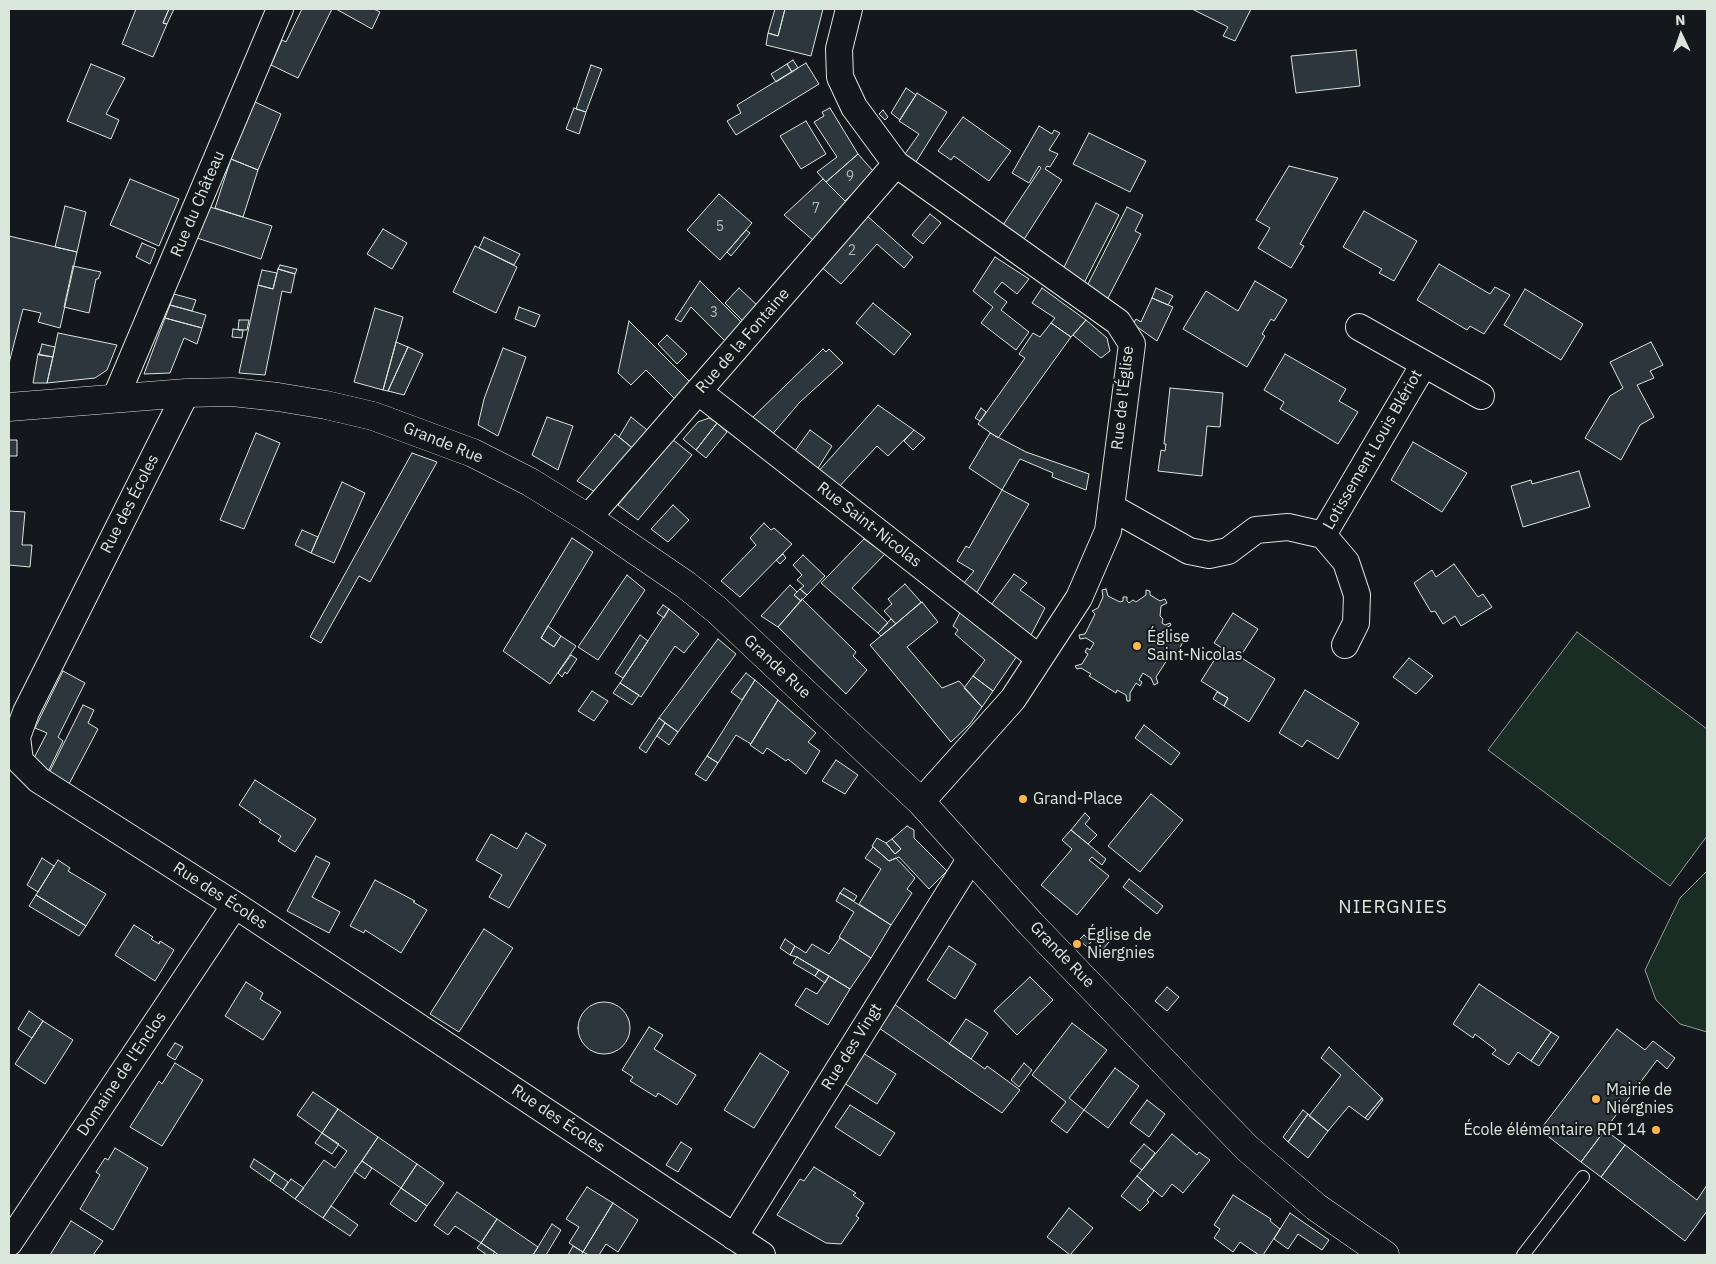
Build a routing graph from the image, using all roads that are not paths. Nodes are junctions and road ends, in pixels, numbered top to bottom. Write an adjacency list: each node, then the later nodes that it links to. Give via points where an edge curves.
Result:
1 (280, 9): 9 (street, Rue du Château)
2 (849, 9): 3 (street, Rue de l'Église, via 839,49 840,77 854,106)
3 (896, 164): 6 (street, Rue de la Fontaine); 11 (street, Rue de l'Église, via 1118,322 1132,344)
4 (1359, 327): 5 (street, Lotissement Louis Blériot)
5 (1424, 364): 8 (street, Lotissement Louis Blériot); 13 (street, Lotissement Louis Blériot)
6 (699, 392): 12 (street, Rue de la Fontaine); 15 (street, Rue Saint-Nicolas)
7 (186, 393): 9 (street, Grande Rue); 12 (street, Grande Rue, via 278,396 372,416 473,453 530,482); 18 (street, Rue des Écoles, via 26,712 17,737 20,761 39,780)
8 (1480, 396)
9 (115, 399): 10 (street, Grande Rue)
10 (9, 407)
11 (1111, 507): 13 (street, Lotissement Louis Blériot, via 1189,551 1209,555 1228,551 1256,530 1288,527); 15 (street, Rue de l'Église, via 1108,531 1078,598)
12 (588, 518): 16 (street, Grande Rue, via 717,610)
13 (1323, 535): 14 (street, Lotissement Louis Blériot, via 1346,562 1357,594 1356,623)
14 (1344, 645)
15 (1039, 658): 16 (street, Rue de l'Église, via 1012,699)
16 (921, 802): 17 (street, Grande Rue)
17 (971, 858): 20 (street, Rue des Vingt); 23 (street, Grande Rue, via 1247,1148 1316,1206)
18 (235, 905): 20 (street, Rue des Écoles); 21 (street, Domaine de l'Enclos)
19 (1583, 1177): 24 (lane)
20 (734, 1236): 22 (street, Rue des Écoles)
21 (9, 1242)
22 (762, 1255)
23 (1385, 1255)
24 (1523, 1255)

